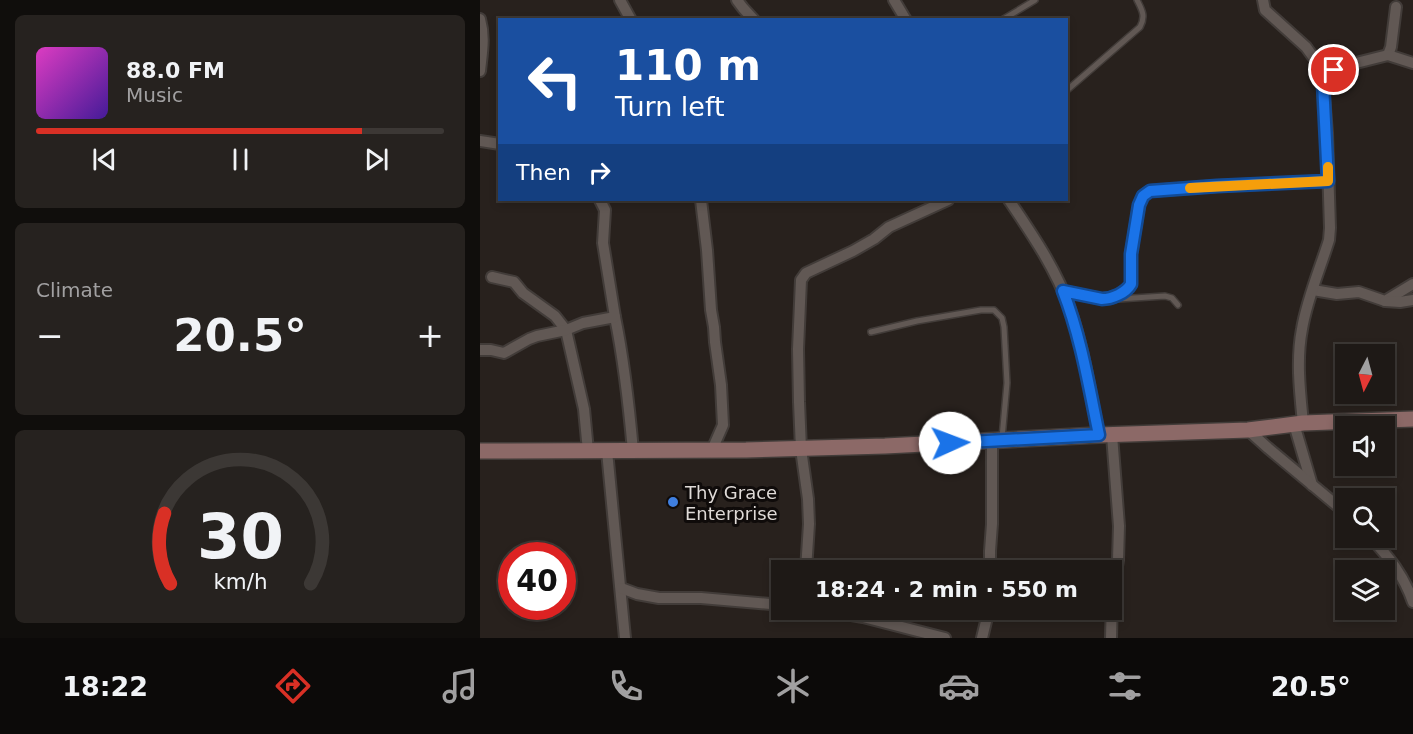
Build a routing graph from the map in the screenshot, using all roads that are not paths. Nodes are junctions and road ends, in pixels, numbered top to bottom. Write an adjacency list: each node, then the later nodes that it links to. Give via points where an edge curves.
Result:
1 (620, 0): 8 (street)
2 (737, 0): 9 (street)
3 (894, 0): 10 (street)
4 (1035, 0): 11 (lane)
5 (1137, 0): 18 (lane, via 1143,14 1140,27)
6 (1263, 0): 17 (street, via 1265,10 1306,46)
7 (1396, 7): 14 (street)
8 (630, 18)
9 (752, 18)
10 (905, 18)
11 (1005, 18)
12 (480, 19): 13 (street)
13 (482, 42): 16 (street)
14 (1388, 55): 15 (street); 17 (street, via 1344,66)
15 (1413, 63)
16 (480, 71)
17 (1327, 76): 21 (street, via 1323,101)
18 (1068, 89)
19 (480, 141): 20 (street)
20 (498, 144)
21 (1328, 181): 28 (street, via 1329,240); 30 (street, via 1150,191 1139,205 1131,254 1131,284 1126,291)
22 (600, 201): 34 (street, via 605,210 603,243)
23 (700, 201): 44 (street, via 721,378 723,425)
24 (946, 201): 43 (street, via 890,227 802,277 798,349)
25 (1010, 201): 29 (street)
26 (492, 277): 35 (street, via 514,282)
27 (1413, 284): 32 (street)
28 (1313, 290): 32 (street, via 1359,292); 39 (street, via 1301,330)
29 (1063, 291): 30 (street); 41 (street)
30 (1108, 299): 33 (lane, via 1165,296)
31 (1413, 300): 32 (street)
32 (1385, 301)
33 (1178, 305)
34 (615, 317): 35 (street); 48 (street)
35 (566, 330): 37 (street, via 529,339 504,353); 46 (street, via 584,409)
36 (871, 332): 42 (lane, via 994,310 1002,318 1007,393)
37 (480, 350)
38 (1413, 418): 39 (street)
39 (1299, 424): 40 (street); 49 (street)
40 (1248, 430): 41 (street); 49 (street)
41 (1105, 435): 42 (street); 62 (street, via 1119,526)
42 (997, 441): 43 (street); 53 (street)
43 (801, 448): 44 (street); 52 (street, via 808,499)
44 (712, 450): 48 (street)
45 (480, 451): 46 (street)
46 (588, 451): 47 (street)
47 (607, 451): 48 (street); 54 (street)
48 (633, 451)
49 (1312, 486): 50 (street)
50 (1335, 504)
51 (1381, 548): 55 (street, via 1401,574)
52 (807, 560)
53 (990, 560)
54 (621, 588): 56 (street, via 659,598); 59 (street)
55 (1413, 602)
56 (771, 604)
57 (875, 620): 60 (street)
58 (986, 620): 61 (street)
59 (625, 638)
60 (945, 638)
61 (982, 638)
62 (1111, 638)

